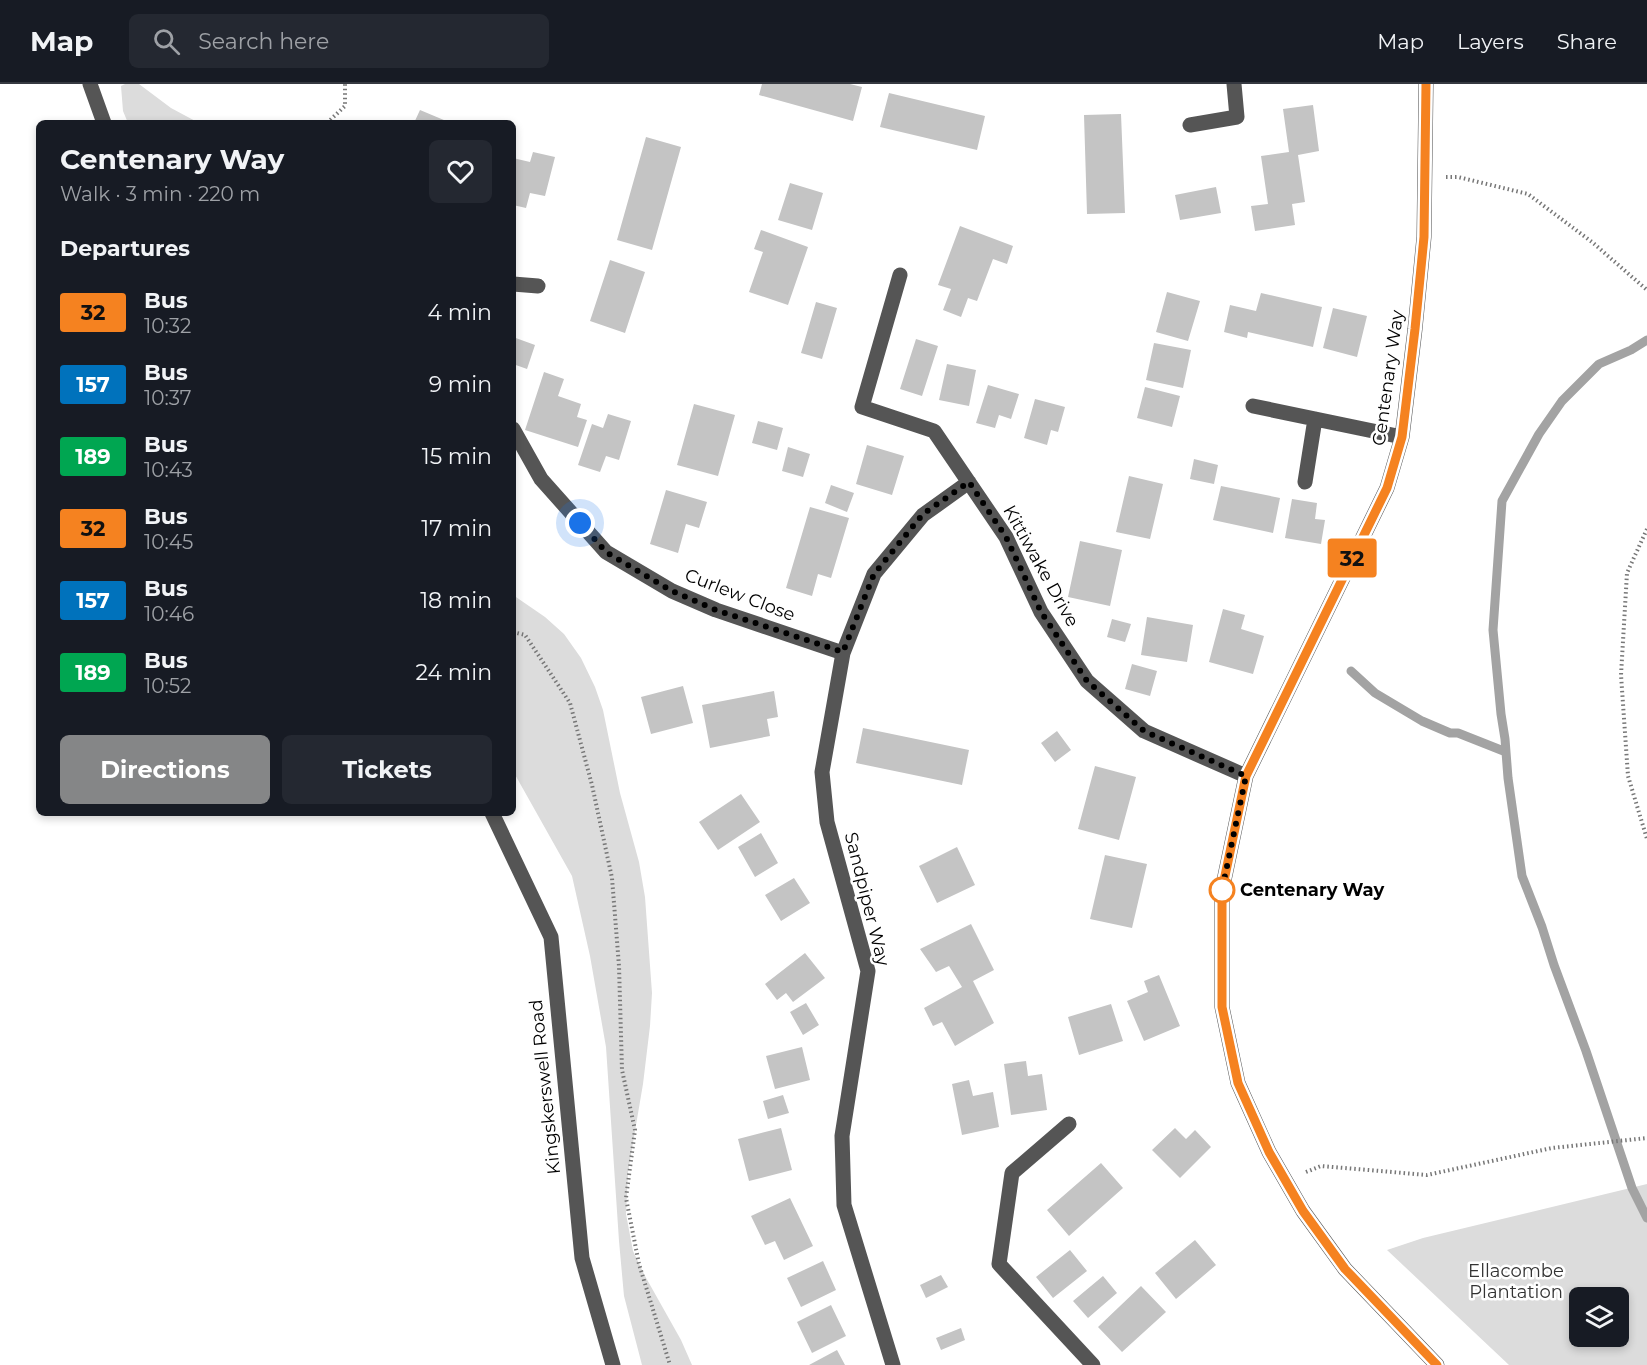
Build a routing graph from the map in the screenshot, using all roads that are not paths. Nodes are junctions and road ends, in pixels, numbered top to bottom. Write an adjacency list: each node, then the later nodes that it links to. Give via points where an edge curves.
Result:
1 (90, 84): 4 (street)
2 (1234, 84): 5 (street, via 1237,117)
3 (1426, 84): 12 (street, Centenary Way, via 1424,237)
4 (103, 120)
5 (1190, 125)
6 (900, 275): 13 (street, Kittiwake Drive, via 861,406 934,430)
7 (516, 284): 8 (street)
8 (538, 286)
9 (1253, 406): 10 (street)
10 (1315, 419): 12 (street); 14 (street)
11 (516, 434): 15 (street, Curlew Close, via 541,479 606,552 672,591 716,610)
12 (1402, 437): 16 (street, Centenary Way, via 1387,488)
13 (969, 482): 15 (street, Sandpiper Way, via 923,514 874,574); 16 (street, Kittiwake Drive, via 1006,537 1041,612 1087,681 1144,731)
14 (1305, 482)
15 (843, 652): 20 (street, Sandpiper Way, via 822,772 827,822 868,971 842,1136 844,1205)
16 (1246, 776): 22 (street, Centenary Way, via 1222,890 1222,1007 1238,1083 1269,1152 1303,1211 1345,1269)
17 (493, 816): 19 (street, Kingskerswell Road, via 551,937 582,1258)
18 (1069, 1124): 21 (street, via 1012,1173 999,1264)
19 (613, 1365)
20 (893, 1365)
21 (1093, 1365)
22 (1437, 1365)

